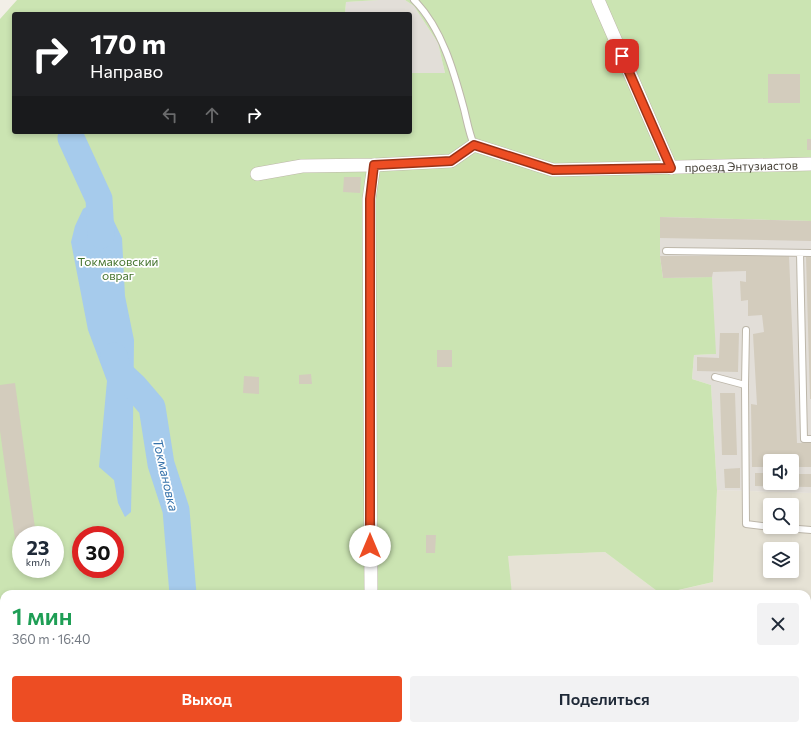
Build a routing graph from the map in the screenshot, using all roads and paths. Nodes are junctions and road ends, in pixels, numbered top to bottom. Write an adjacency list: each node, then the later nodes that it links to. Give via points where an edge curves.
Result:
1 (414, 0): 3 (lane, via 424,10 444,45)
2 (598, 0): 6 (street)
3 (474, 145): 5 (street, via 451,161); 6 (street, проезд Энтузиастов, via 553,170)
4 (811, 164): 6 (street, проезд Энтузиастов)
5 (374, 165): 7 (street, via 302,166); 18 (street, via 370,199)
6 (671, 168)
7 (257, 174)
8 (666, 251): 9 (lane)
9 (800, 253): 10 (lane); 14 (lane, via 804,439)
10 (811, 253)
11 (746, 330): 13 (lane)
12 (715, 377): 13 (lane)
13 (745, 385): 15 (lane, via 746,524)
14 (811, 439)
15 (763, 526)
16 (799, 529): 17 (lane)
17 (811, 530)
18 (370, 590)

